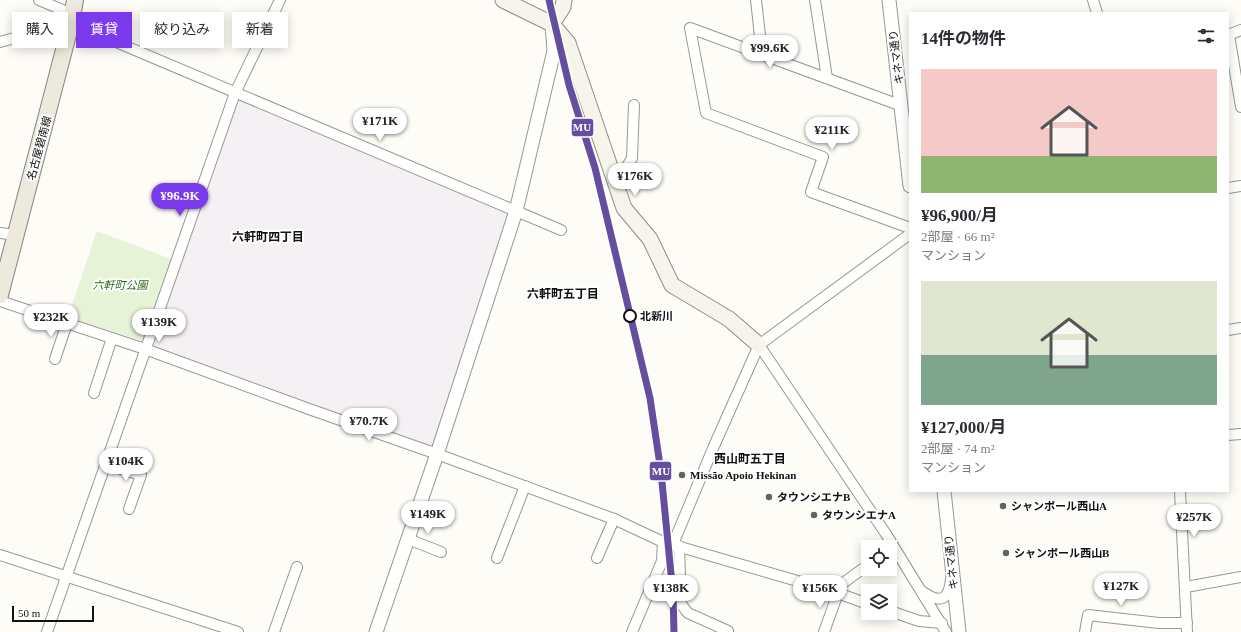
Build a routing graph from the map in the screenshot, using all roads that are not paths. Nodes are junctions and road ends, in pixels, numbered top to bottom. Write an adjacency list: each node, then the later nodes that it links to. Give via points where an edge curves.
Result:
1 (39, 0): 9 (street)
2 (280, 0): 18 (street)
3 (503, 0): 11 (main road)
4 (564, 0): 11 (main road, via 563,7)
5 (756, 0): 16 (street)
6 (814, 0): 17 (street)
7 (889, 0): 20 (street, キネマ通り)
8 (1093, 0): 10 (street)
9 (73, 12): 15 (street); 18 (street); 29 (main road, 名古屋碧南線)
10 (1097, 12)
11 (552, 24): 23 (main road, via 568,43); 26 (street, via 554,51)
12 (1241, 30): 13 (street)
13 (1229, 35)
14 (1229, 41): 21 (street)
15 (0, 42)
16 (762, 54): 17 (street); 27 (street, via 690,28 706,113 823,158 811,192)
17 (827, 78): 20 (street)
18 (235, 93): 26 (street); 38 (street)
19 (634, 105): 23 (street, via 632,158)
20 (902, 106): 22 (street, キネマ通り)
21 (1241, 107)
22 (909, 176)
23 (616, 185): 37 (main road, via 624,208 650,239 672,285 729,319)
24 (1241, 186): 25 (street)
25 (1229, 188)
26 (516, 211): 28 (street); 43 (street)
27 (909, 228)
28 (561, 230)
29 (8, 234): 31 (main road, 名古屋碧南線)
30 (909, 235): 37 (street)
31 (0, 295)
32 (0, 301): 33 (street)
33 (67, 323): 36 (street); 39 (street)
34 (1241, 328): 35 (street)
35 (1229, 330)
36 (112, 338): 38 (street); 40 (street)
37 (759, 344): 51 (street); 52 (street)
38 (145, 349): 43 (street); 44 (street)
39 (55, 359)
40 (94, 393)
41 (1241, 434): 42 (street)
42 (1229, 435)
43 (437, 454): 45 (street); 50 (street)
44 (105, 464): 48 (street, via 141,475); 61 (street)
45 (525, 486): 49 (street); 56 (street)
46 (944, 492): 59 (street, キネマ通り)
47 (1180, 492): 63 (street)
48 (129, 508)
49 (614, 519): 52 (street); 57 (street)
50 (408, 539): 53 (street); 74 (street)
51 (887, 540)
52 (671, 544): 65 (street); 70 (street, via 681,604 688,613); 75 (street)
53 (441, 552)
54 (0, 555): 61 (street)
55 (897, 556): 64 (street)
56 (497, 558)
57 (597, 558)
58 (297, 566): 73 (street)
59 (952, 568): 64 (street, via 950,588 946,595 940,599 933,599); 77 (street, キネマ通り)
60 (861, 571): 65 (street)
61 (66, 576): 71 (street); 72 (street)
62 (1241, 577): 63 (street)
63 (1186, 587): 69 (street)
64 (920, 590): 68 (street)
65 (835, 592): 66 (street); 76 (street)
66 (861, 601)
67 (897, 614): 68 (street)
68 (944, 628)
69 (1187, 628): 78 (street, via 1158,622 1088,615)
70 (728, 631)
71 (47, 632)
72 (238, 632)
73 (274, 632)
74 (376, 632)
75 (632, 632)
76 (824, 632)
77 (959, 632)
78 (1085, 632)

